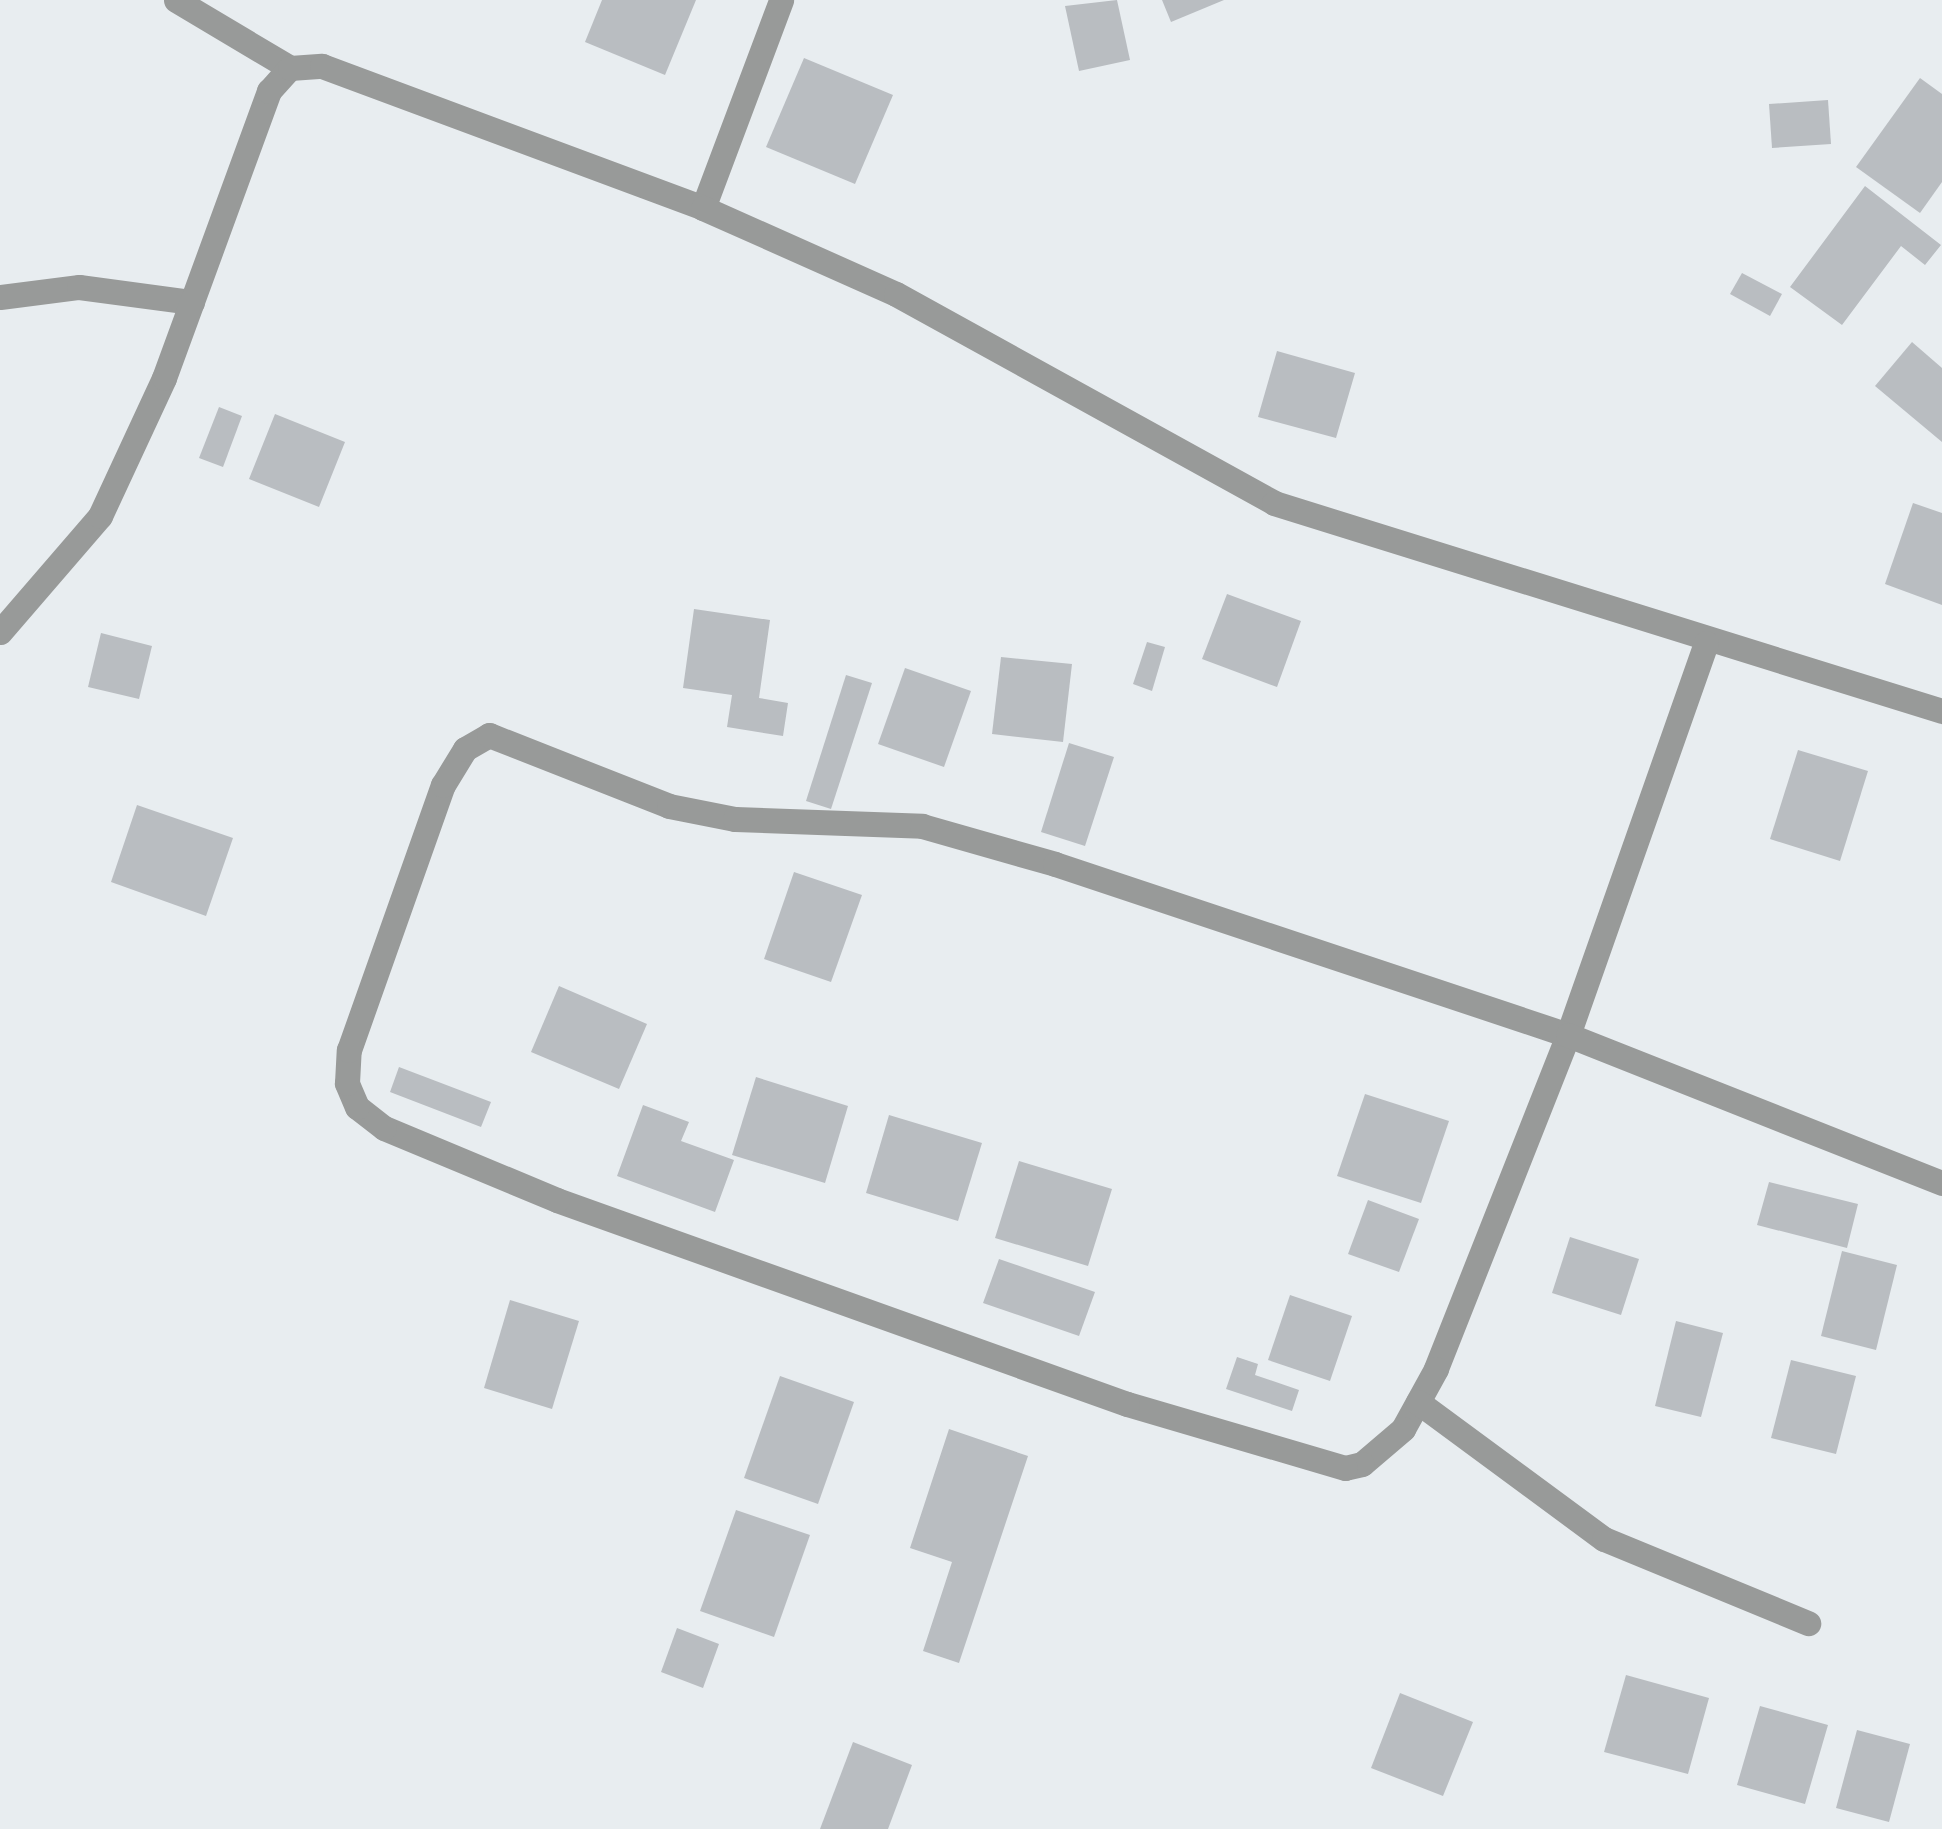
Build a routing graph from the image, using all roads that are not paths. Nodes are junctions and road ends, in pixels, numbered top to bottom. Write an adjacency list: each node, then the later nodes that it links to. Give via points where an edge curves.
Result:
1 (176, 0): 3 (street)
2 (781, 0): 4 (street)
3 (290, 68): 4 (street, via 322,66); 6 (street, via 269,91)
4 (703, 208): 8 (street, via 896,294 1274,503)
5 (0, 297): 6 (street, via 80,286)
6 (192, 302): 7 (street, via 100,516)
7 (0, 632)
8 (1706, 644): 9 (street); 10 (street)
9 (1942, 711)
10 (1568, 1035): 11 (street); 12 (street); 12 (street, via 922,826 735,819 669,806 489,735 465,748 443,785 347,1064 357,1106 384,1128 558,1200 1070,1384 1316,1460 1362,1464)
11 (1942, 1183)
12 (1418, 1402): 13 (street, via 1604,1539)
13 (1808, 1624)

